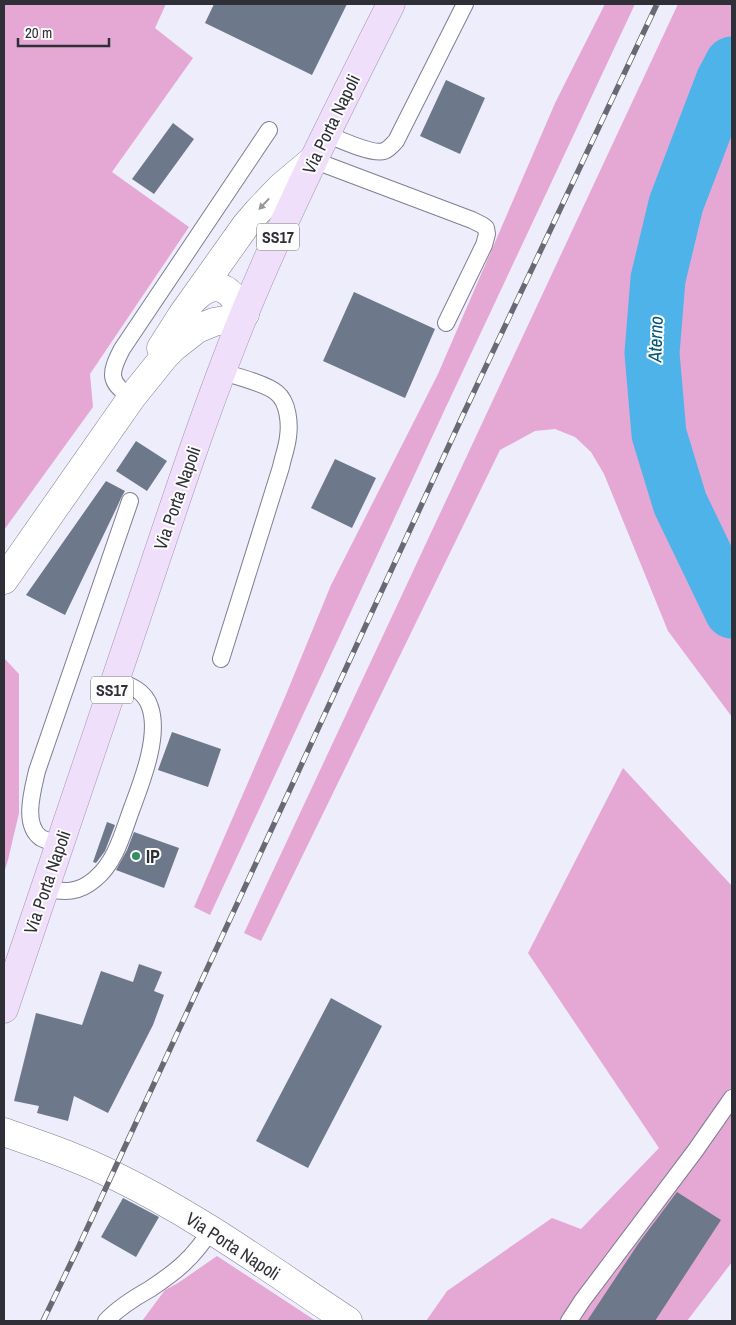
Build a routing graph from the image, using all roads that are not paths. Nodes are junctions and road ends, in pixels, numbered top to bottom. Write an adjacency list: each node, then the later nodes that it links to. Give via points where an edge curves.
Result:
1 (391, 4): 4 (main road, Via Porta Napoli / SS17)
2 (465, 4): 4 (lane, via 390,148 383,152 366,150)
3 (269, 130): 11 (lane, via 114,364 112,374 116,384)
4 (326, 134): 5 (main road, Via Porta Napoli / SS17)
5 (313, 160): 6 (main road, one-way to 6, via 258,211); 7 (main road, Via Porta Napoli / SS17); 8 (lane, via 486,228 484,245)
6 (194, 298): 7 (main road, via 208,288 224,289 236,299); 11 (main road)
7 (245, 314): 9 (main road, via 207,324); 10 (main road, Via Porta Napoli / SS17)
8 (446, 323)
9 (186, 337): 10 (main road, via 198,335 211,340 220,354); 11 (main road, via 165,356)
10 (222, 372): 14 (lane, via 278,393 288,416 289,436); 15 (main road, Via Porta Napoli / SS17)
11 (132, 397): 13 (main road)
12 (130, 501): 16 (lane, via 37,771 31,798 30,818 34,830 40,837)
13 (4, 580)
14 (222, 658)
15 (115, 681): 16 (main road, Via Porta Napoli / SS17); 17 (lane, via 138,690 150,708 153,727 144,774 117,848 101,874 72,891)
16 (60, 844): 17 (main road, Via Porta Napoli / SS17)
17 (45, 888): 18 (main road, Via Porta Napoli / SS17)
18 (4, 1009)
19 (732, 1098): 24 (lane)
20 (4, 1132): 21 (main road, Via Porta Napoli, via 111,1174)
21 (211, 1230): 22 (lane, via 188,1260); 23 (main road, Via Porta Napoli)
22 (106, 1321)
23 (348, 1321)
24 (569, 1321)

